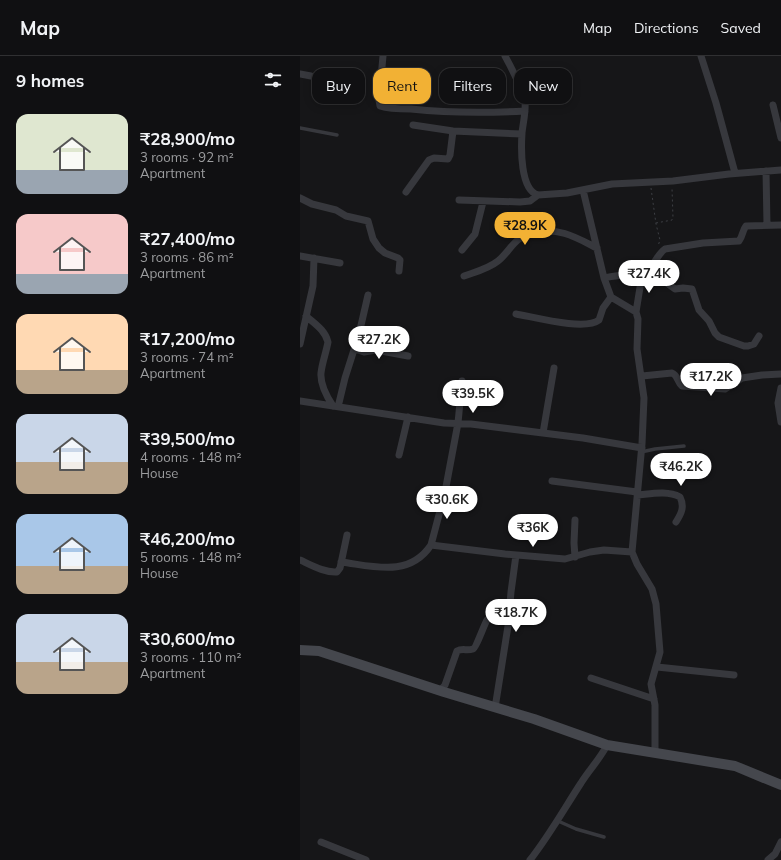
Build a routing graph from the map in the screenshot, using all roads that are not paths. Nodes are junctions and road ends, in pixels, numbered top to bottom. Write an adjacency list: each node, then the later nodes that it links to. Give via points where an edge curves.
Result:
1 (383, 56): 7 (street, via 379,100 383,107 481,113)
2 (505, 56): 7 (street, via 525,101)
3 (701, 56): 16 (street)
4 (300, 74): 5 (street)
5 (311, 76)
6 (773, 104): 13 (street)
7 (525, 111): 11 (street)
8 (413, 125): 10 (street)
9 (300, 128): 12 (lane)
10 (453, 131): 11 (street); 18 (street, via 448,159 429,160)
11 (522, 134): 19 (street, via 523,171 530,191)
12 (337, 135)
13 (781, 138)
14 (781, 170): 15 (street)
15 (766, 171): 16 (street); 23 (street)
16 (735, 173): 17 (street, via 673,181 612,184)
17 (582, 190): 19 (street); 25 (street)
18 (406, 192)
19 (538, 196): 22 (street, via 530,201)
20 (300, 198): 30 (street, via 346,216 368,221 373,239 379,248 400,260)
21 (459, 200): 22 (street)
22 (484, 202): 26 (street, via 476,234)
23 (767, 224): 24 (street); 31 (street, via 746,226 739,241 703,242 665,249 652,265)
24 (781, 225)
25 (597, 248): 32 (street, via 566,233 538,232 520,238 499,261); 33 (street)
26 (462, 250)
27 (300, 256): 28 (street)
28 (314, 258): 29 (street); 39 (street, via 313,286)
29 (340, 263)
30 (399, 270)
31 (644, 270): 33 (street); 34 (street)
32 (464, 276)
33 (604, 278): 36 (street)
34 (641, 278): 37 (street); 40 (street, via 661,279 675,289 692,289 699,310 719,337 748,346 754,344)
35 (368, 295): 42 (street)
36 (611, 297): 37 (street); 38 (street, via 603,308 599,320 593,323 559,322)
37 (636, 312): 46 (street, via 637,349)
38 (516, 314)
39 (306, 316): 41 (street); 50 (street, via 321,328 328,342 321,373 325,391)
40 (759, 336)
41 (300, 344)
42 (355, 350): 43 (street, via 376,350); 50 (street)
43 (408, 356)
44 (554, 368): 54 (street)
45 (781, 374): 46 (street, via 742,378 723,389 685,387 672,373)
46 (642, 376): 56 (street)
47 (462, 381): 53 (street)
48 (781, 388): 52 (street, via 778,403)
49 (300, 400): 50 (street)
50 (336, 407): 51 (street)
51 (408, 417): 53 (street); 57 (street)
52 (781, 422)
53 (458, 423): 54 (street); 63 (street, via 445,492)
54 (544, 433): 56 (street)
55 (684, 446): 56 (lane)
56 (642, 450): 59 (street)
57 (399, 455)
58 (552, 481): 59 (street)
59 (637, 494): 61 (street, via 663,493 680,497 683,507); 64 (street)
60 (575, 520): 66 (street)
61 (676, 522)
62 (347, 535): 68 (street)
63 (430, 545): 65 (street); 68 (street, via 427,551 412,563 390,568)
64 (632, 552): 66 (street, via 604,550); 71 (street, via 654,596 660,652)
65 (516, 555): 66 (street, via 565,559); 69 (street)
66 (575, 557)
67 (300, 560): 68 (street, via 333,573 337,572)
68 (341, 562)
69 (508, 619): 74 (street, via 495,617 487,620 476,647 457,651 445,685); 76 (street)
70 (300, 650): 74 (main road, via 319,651)
71 (657, 667): 72 (street); 75 (street, via 651,684)
72 (734, 675)
73 (592, 678): 75 (street)
74 (440, 691): 76 (main road)
75 (654, 699): 78 (street)
76 (495, 708): 77 (main road)
77 (608, 745): 78 (main road); 80 (street, via 581,782)
78 (655, 753): 79 (main road, via 735,766)
79 (781, 784)
80 (558, 821): 81 (lane); 85 (street)
81 (604, 837)
82 (321, 842): 84 (street)
83 (781, 842): 86 (street, via 775,854)
84 (366, 860)
85 (530, 860)
86 (768, 860)

